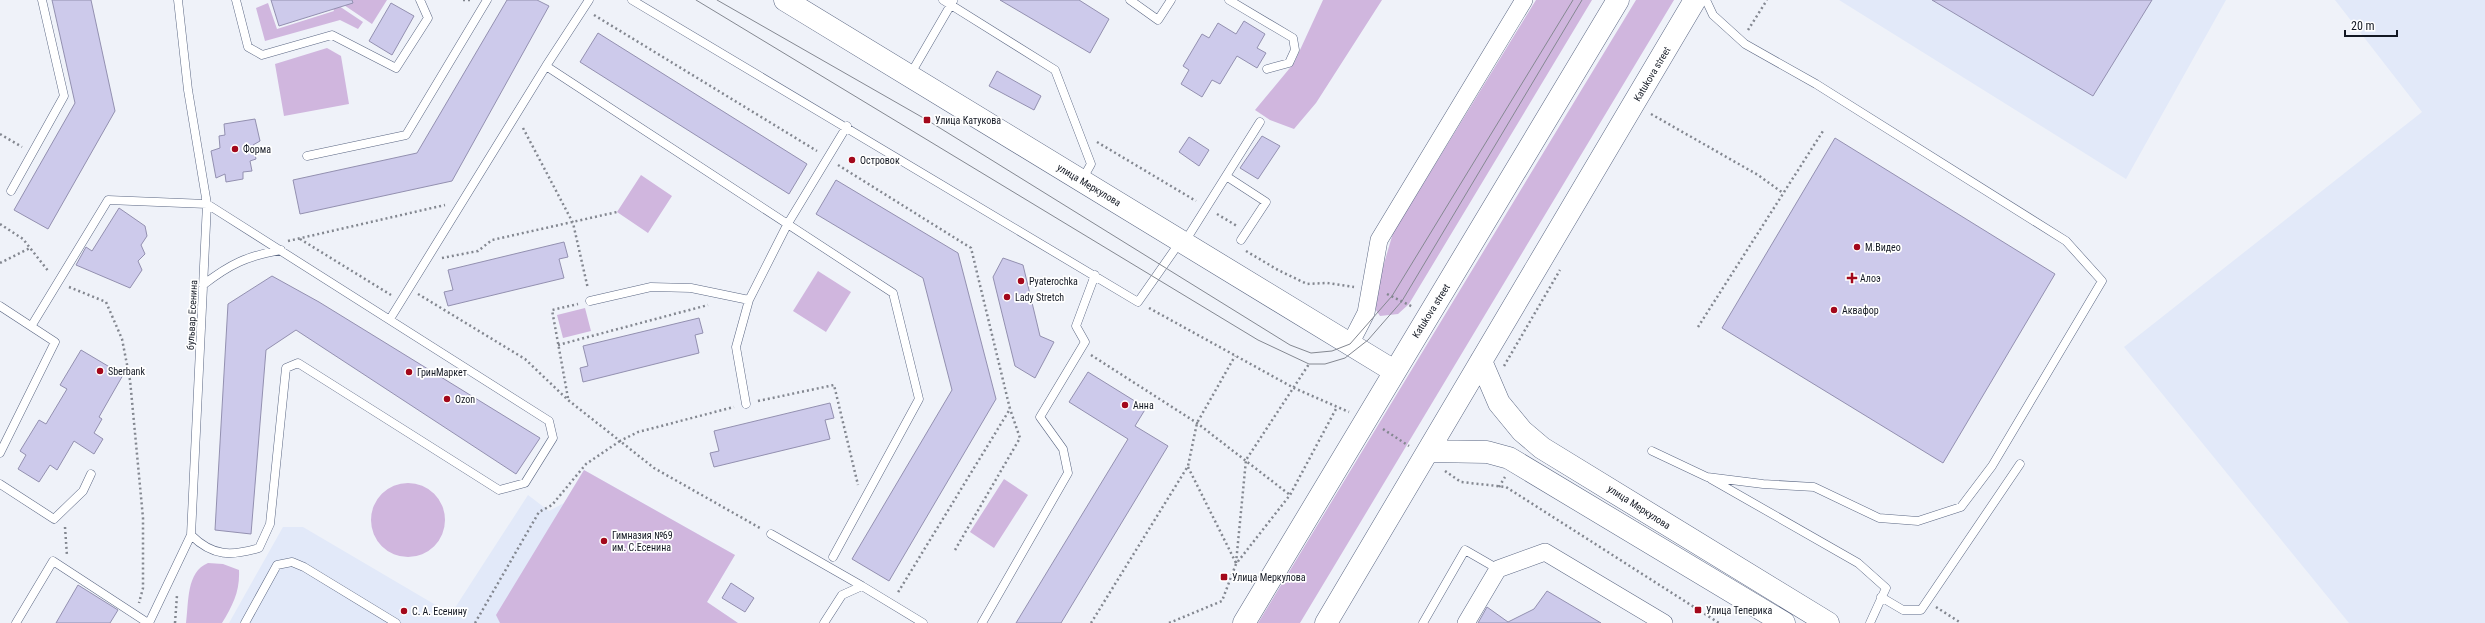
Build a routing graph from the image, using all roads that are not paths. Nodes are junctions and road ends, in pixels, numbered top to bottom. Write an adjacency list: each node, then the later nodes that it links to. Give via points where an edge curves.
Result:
1 (42, 0): 26 (lane, via 64,96)
2 (178, 0): 27 (lane, бульвар Есенина, via 188,90)
3 (236, 0): 4 (lane, via 248,47 262,55 332,35 396,68 428,18)
4 (420, 0)
5 (487, 0): 23 (lane, via 406,135)
6 (589, 0): 18 (lane)
7 (632, 0): 22 (lane)
8 (785, 0): 20 (street, улица Меркулова)
9 (943, 0): 17 (lane)
10 (1130, 0): 11 (lane, via 1158,20)
11 (1171, 0)
12 (1229, 0): 19 (lane, via 1293,38 1295,50 1289,63)
13 (1524, 0): 39 (street, via 1379,240 1366,313)
14 (1618, 0): 41 (street, Katukova street)
15 (1696, 0): 40 (street, Katukova street)
16 (1706, 0): 48 (lane, via 1713,15 1741,41 2066,241 2102,281 1992,466 1961,507 1918,521 1879,518 1814,487)
17 (952, 2): 20 (lane); 25 (lane, via 1055,70 1091,164)
18 (546, 66): 28 (lane); 37 (lane)
19 (1267, 69)
20 (909, 76): 25 (street, улица Меркулова)
21 (1260, 122): 24 (lane)
22 (847, 126): 28 (lane); 32 (lane)
23 (307, 156)
24 (1226, 176): 29 (lane, via 1266,202); 30 (lane)
25 (1082, 180): 30 (street, улица Меркулова)
26 (11, 191)
27 (207, 204): 31 (lane); 33 (lane, бульвар Есенина); 38 (lane, via 108,200)
28 (787, 225): 34 (lane); 52 (lane, via 893,293 920,399)
29 (1241, 240)
30 (1182, 242): 32 (lane, via 1138,302); 39 (street, улица Меркулова)
31 (281, 250): 33 (lane, via 253,255 227,266); 37 (lane)
32 (1094, 275): 62 (lane, via 1076,326 1085,342 1040,417 1063,450 1068,473)
33 (203, 286): 51 (lane, бульвар Есенина)
34 (749, 300): 35 (lane, via 691,288 651,287); 42 (lane, via 736,348)
35 (590, 301)
36 (0, 306): 38 (lane)
37 (390, 319): 51 (lane, via 549,421 553,438 524,483 499,490 298,363 286,368 270,524 259,548 237,554 215,552 200,544)
38 (32, 325): 44 (lane, via 55,342)
39 (1350, 344): 41 (street, улица Меркулова)
40 (1481, 361): 45 (street, Katukova street); 69 (street, улица Меркулова, via 1499,403 1522,431 1542,448)
41 (1394, 371): 63 (street, Katukova street)
42 (746, 404)
43 (1652, 451): 48 (lane)
44 (0, 453)
45 (1427, 454): 64 (street, Katukova street); 68 (street, via 1487,452 1509,458)
46 (2020, 464): 55 (lane, via 1921,610 1902,610)
47 (91, 474): 49 (lane, via 83,491 54,519)
48 (1707, 477): 55 (lane, via 1858,563 1886,588)
49 (0, 484)
50 (771, 534): 54 (lane)
51 (192, 535): 57 (lane, бульвар Есенина)
52 (833, 557)
53 (1498, 569): 65 (lane, via 1465,550); 66 (street); 67 (street, via 1545,552)
54 (862, 586): 60 (lane, via 842,595); 61 (lane)
55 (1881, 597): 70 (lane)
56 (16, 623): 57 (lane, бульвар Есенина, via 53,562)
57 (149, 623)
58 (245, 623): 59 (lane, via 277,565 292,562)
59 (396, 623)
60 (824, 623)
61 (923, 623)
62 (982, 623)
63 (1244, 623)
64 (1326, 623)
65 (1423, 623)
66 (1466, 623)
67 (1664, 623)
68 (1784, 623)
69 (1828, 623)
70 (1870, 623)

